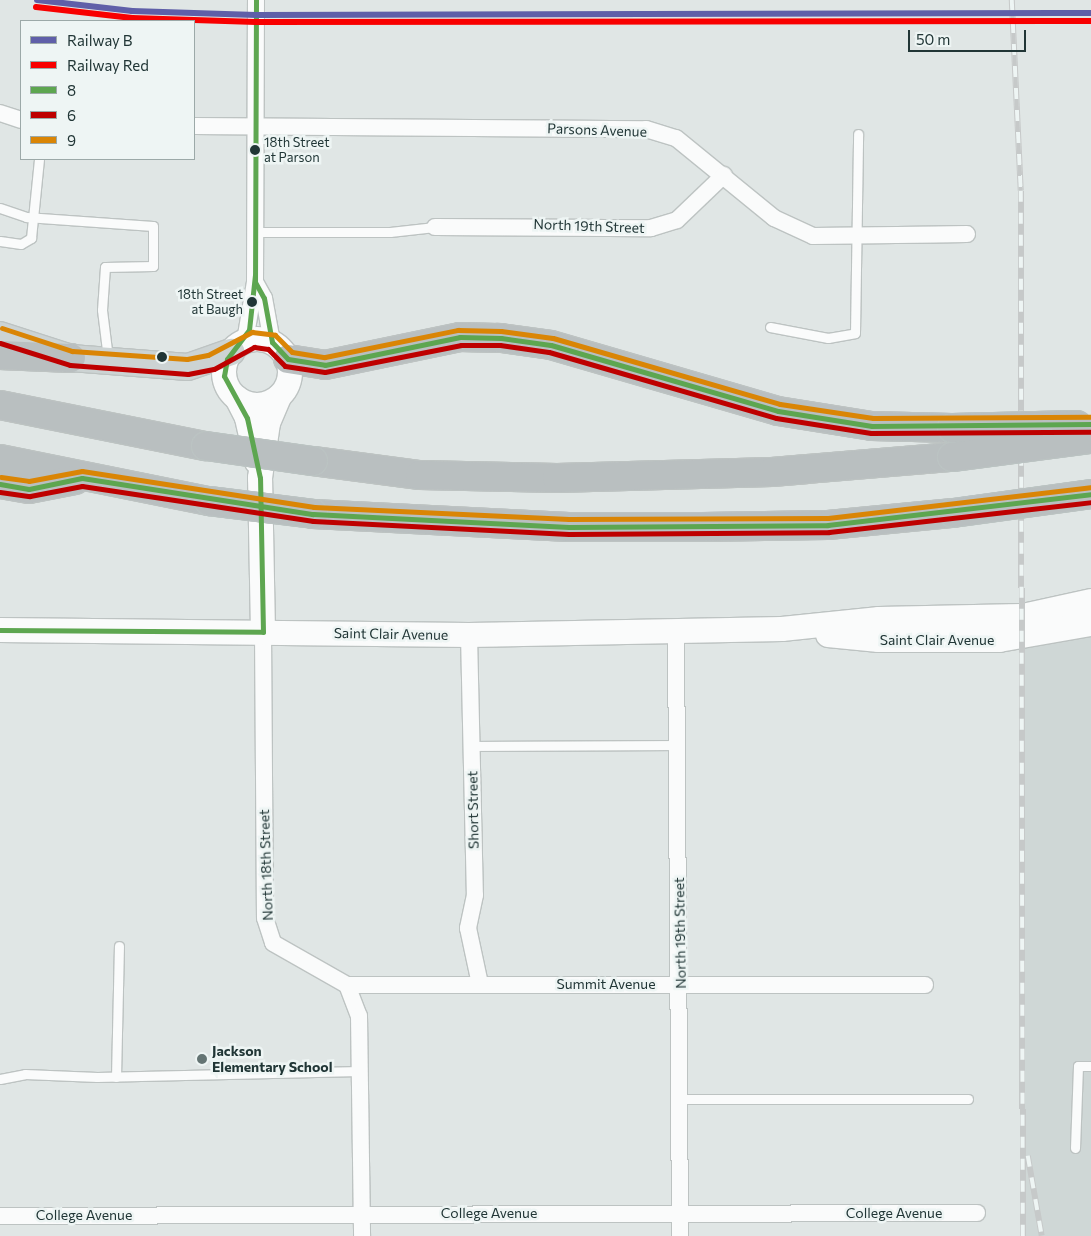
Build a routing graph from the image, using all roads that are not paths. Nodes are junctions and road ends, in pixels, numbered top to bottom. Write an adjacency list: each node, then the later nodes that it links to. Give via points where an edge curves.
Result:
1 (256, 0): 5 (street)
2 (0, 113): 3 (street)
3 (20, 120)
4 (195, 126): 5 (street, Parsons Avenue)
5 (256, 127): 8 (street, Parsons Avenue, via 646,129 676,138); 12 (street)
6 (858, 134): 14 (lane)
7 (39, 160): 10 (lane)
8 (724, 175): 11 (street, North 19th Street, via 677,220 651,228); 14 (street, Parsons Avenue, via 774,218 805,232)
9 (0, 208): 10 (lane)
10 (35, 217): 15 (lane, via 32,238 21,244); 23 (lane, via 153,226 153,266 105,267 102,310)
11 (435, 226): 12 (lane, via 390,232)
12 (255, 232): 16 (street)
13 (967, 234): 14 (street, Parsons Avenue)
14 (856, 235): 17 (lane, via 855,333 828,338)
15 (0, 241)
16 (255, 282): 19 (street); 20 (street, via 264,298)
17 (770, 327)
18 (0, 335): 22 (main road)
19 (238, 347): 20 (main road); 23 (main road, via 188,367); 25 (main road, via 224,376)
20 (280, 351): 24 (main road, via 290,377); 27 (highway, bridge, via 325,365 460,337 501,338 551,345 778,412 872,426 952,428)
21 (0, 355): 22 (highway)
22 (71, 358): 23 (main road)
23 (108, 361)
24 (279, 397): 25 (main road, via 261,405); 31 (main road, North 18th Street, via 268,423)
25 (237, 398): 31 (main road, North 18th Street, via 247,418)
26 (0, 405): 28 (highway, bridge, via 206,446 420,475 649,478 772,472 952,457)
27 (1091, 424)
28 (1091, 439)
29 (0, 459): 30 (highway)
30 (82, 478): 32 (highway, via 29,489); 33 (highway, bridge, via 209,501 313,514 569,527 828,525 953,513)
31 (260, 478): 39 (main road, North 18th Street)
32 (0, 484)
33 (1091, 494)
34 (1091, 601): 38 (main road, Saint Clair Avenue, via 1023,616 879,619)
35 (1091, 624): 38 (main road, Saint Clair Avenue, via 1024,639 966,642 879,640)
36 (0, 630): 39 (main road, Saint Clair Avenue)
37 (676, 630): 38 (main road, Saint Clair Avenue); 40 (main road, Saint Clair Avenue); 41 (street, North 19th Street)
38 (782, 630)
39 (263, 632): 40 (main road, Saint Clair Avenue); 45 (street, North 18th Street, via 265,918 273,943)
40 (470, 635): 42 (street, Short Street)
41 (677, 745): 42 (lane); 46 (street, North 19th Street)
42 (472, 746): 44 (street, Short Street, via 475,895 468,928)
43 (119, 946): 50 (lane)
44 (480, 984): 45 (street, Summit Avenue); 46 (street, Summit Avenue)
45 (346, 985): 49 (street, via 359,1016)
46 (681, 985): 47 (street, Summit Avenue); 52 (street, North 19th Street)
47 (924, 985)
48 (1091, 1066): 54 (lane, via 1078,1066)
49 (360, 1072): 50 (lane); 57 (street)
50 (116, 1077): 51 (lane, via 25,1074)
51 (0, 1079)
52 (680, 1099): 53 (lane); 55 (street, North 19th Street)
53 (968, 1099)
54 (1075, 1148)
55 (680, 1212): 56 (street, College Avenue); 57 (street, College Avenue); 60 (street, North 19th Street)
56 (977, 1213)
57 (362, 1214): 58 (street, College Avenue); 59 (street)
58 (0, 1216)
59 (362, 1236)
60 (680, 1236)

